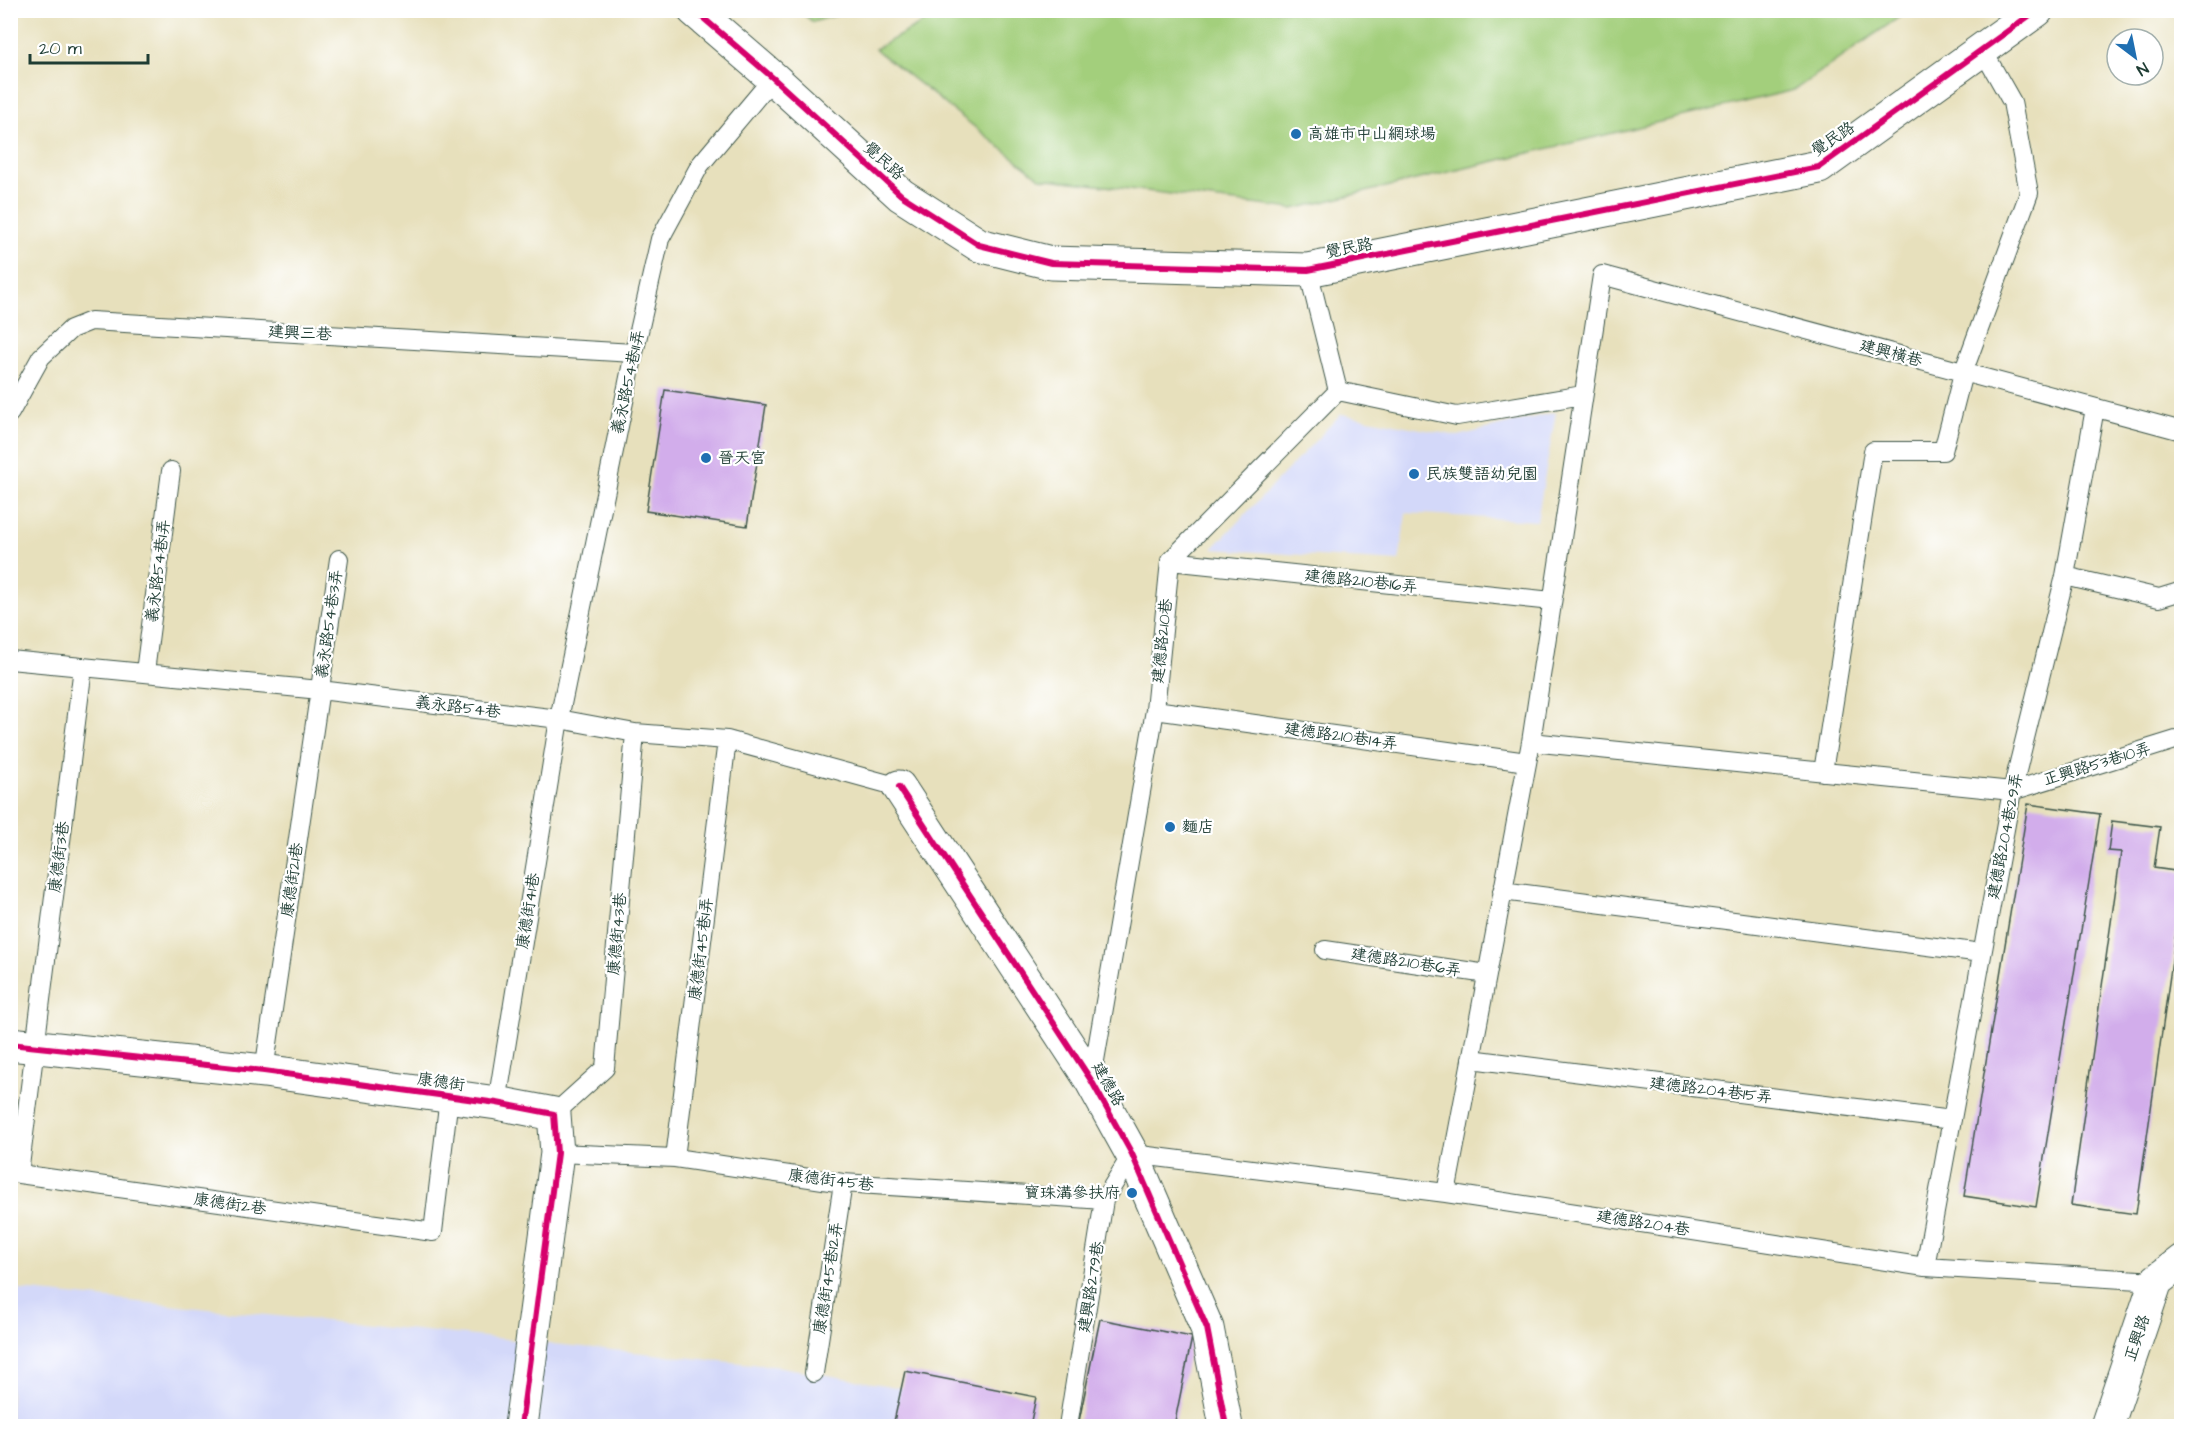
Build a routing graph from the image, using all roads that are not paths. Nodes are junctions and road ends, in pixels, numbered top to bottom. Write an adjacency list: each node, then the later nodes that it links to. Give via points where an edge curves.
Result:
1 (694, 10): 4 (street, 覺民路)
2 (2037, 10): 3 (street, 覺民路)
3 (1982, 49): 5 (street, 覺民路, via 1819,167); 7 (lane, via 2012,102 2029,193)
4 (773, 78): 5 (street, 覺民路, via 901,195 979,245 1051,263); 6 (lane, 義永路54巷11弄, via 700,165 660,239)
5 (1308, 270): 8 (lane)
6 (634, 353): 11 (lane, 建興三巷, via 91,321 71,329 41,357); 24 (lane, 義永路54巷11弄)
7 (1963, 373): 9 (lane, 建興橫巷, via 1602,275); 10 (lane, 建興橫巷); 30 (lane, via 1943,451 1873,452)
8 (1338, 392): 9 (lane, via 1457,416); 15 (lane)
9 (1584, 395): 18 (lane)
10 (2095, 408): 12 (lane, 建興橫巷); 16 (lane, 建德路204巷29弄)
11 (10, 413)
12 (2181, 431)
13 (171, 471): 21 (lane, 義永路54巷1弄)
14 (339, 559): 22 (lane, 義永路54巷3弄)
15 (1170, 561): 18 (lane, 建德路210巷16弄); 23 (lane, 建德路210巷)
16 (2065, 576): 17 (lane, via 2159,598); 32 (lane, 建德路204巷29弄)
17 (2181, 591)
18 (1552, 601): 28 (lane)
19 (10, 660): 20 (lane, 義永路54巷)
20 (82, 667): 21 (lane, 義永路54巷); 37 (lane, 康德街3巷)
21 (145, 672): 22 (lane, 義永路54巷)
22 (320, 690): 24 (lane, 義永路54巷); 39 (lane, 康德街21巷)
23 (1155, 710): 29 (lane, 建德路210巷14弄); 40 (lane, 建德路210巷)
24 (559, 719): 25 (lane, 義永路54巷); 42 (lane, 康德街41巷)
25 (635, 733): 27 (lane, 義永路54巷); 43 (lane, 康德街43巷, via 605,1068)
26 (2181, 738): 32 (lane, 正興路53巷10弄)
27 (727, 740): 31 (lane, 義永路54巷); 47 (lane, 康德街45巷1弄)
28 (1531, 742): 29 (lane); 30 (lane)
29 (1527, 762): 33 (lane)
30 (1823, 772): 32 (lane)
31 (899, 787): 40 (street, 建德路)
32 (2012, 791): 35 (lane, 建德路204巷29弄)
33 (1502, 891): 35 (lane); 36 (lane)
34 (1325, 950): 36 (lane, 建德路210巷6弄)
35 (1982, 953): 44 (lane, 建德路204巷29弄)
36 (1487, 974): 38 (lane)
37 (22, 1046): 39 (street, 康德街); 41 (lane, 康德街2巷, via 19,1174 433,1232)
38 (1471, 1059): 44 (lane, 建德路204巷15弄); 49 (lane)
39 (264, 1071): 41 (street, 康德街)
40 (1091, 1080): 46 (street, 建德路)
41 (449, 1097): 42 (street, 康德街)
42 (497, 1103): 43 (street, 康德街)
43 (554, 1114): 45 (street)
44 (1952, 1120): 52 (lane, 建德路204巷29弄)
45 (557, 1153): 47 (lane, 康德街45巷); 55 (street)
46 (1131, 1154): 49 (lane, 建德路204巷); 50 (lane, 建興路279巷); 57 (street, 建德路, via 1207,1328)
47 (675, 1158): 48 (lane, 康德街45巷)
48 (843, 1183): 50 (lane, 康德街45巷); 54 (lane, 康德街45巷12弄)
49 (1446, 1193): 52 (lane, 建德路204巷)
50 (1104, 1200): 56 (lane, 建興路279巷)
51 (2181, 1261): 53 (street)
52 (1925, 1267): 53 (lane, 建德路204巷)
53 (2156, 1281): 58 (street, 正興路)
54 (814, 1373)
55 (521, 1426)
56 (1068, 1426)
57 (1226, 1426)
58 (2107, 1426)

